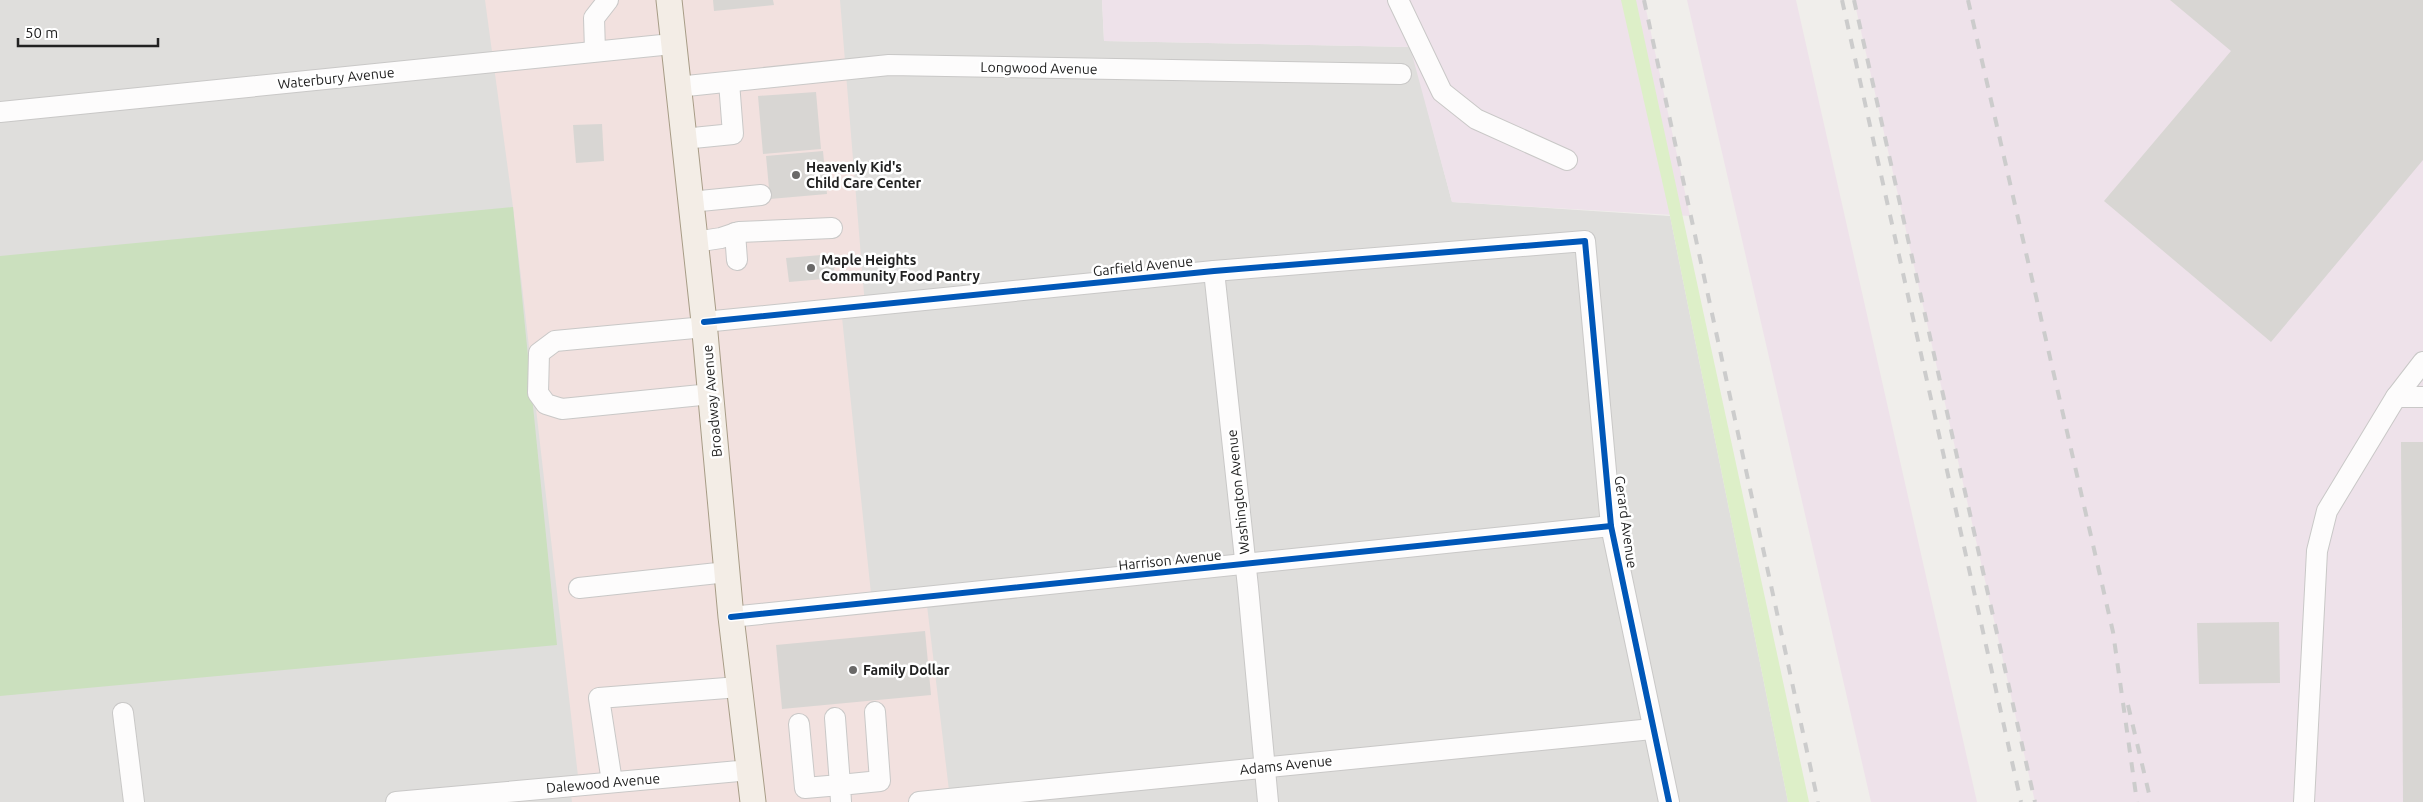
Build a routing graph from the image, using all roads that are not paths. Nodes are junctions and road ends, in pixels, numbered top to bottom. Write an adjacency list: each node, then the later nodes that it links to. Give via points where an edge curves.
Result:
1 (608, 0): 5 (street, via 594,18)
2 (669, 0): 4 (main road, Broadway Avenue)
3 (1398, 0): 11 (street, via 1442,92 1476,119)
4 (672, 44): 5 (street, Waterbury Avenue); 8 (main road, Broadway Avenue)
5 (595, 52): 9 (street, Waterbury Avenue)
6 (1401, 74): 7 (street, Longwood Avenue, via 889,65)
7 (729, 82): 8 (street, Longwood Avenue); 10 (street, via 733,134)
8 (677, 87): 10 (main road, Broadway Avenue)
9 (0, 112)
10 (683, 139): 13 (main road, Broadway Avenue)
11 (1567, 160)
12 (761, 195): 13 (street)
13 (690, 202): 17 (main road, Broadway Avenue)
14 (832, 228): 15 (street)
15 (735, 233): 17 (street); 18 (street)
16 (1585, 241): 19 (street, Garfield Avenue); 25 (street, Gerard Avenue)
17 (695, 242): 20 (main road, Broadway Avenue)
18 (737, 260)
19 (1214, 271): 20 (street, Garfield Avenue); 26 (street, Washington Avenue)
20 (705, 324): 22 (main road, Broadway Avenue); 22 (street, Garfield Avenue, via 556,340 540,353 538,393 546,404 562,409)
21 (2423, 362): 23 (street)
22 (711, 394): 27 (main road, Broadway Avenue)
23 (2396, 397): 24 (street); 46 (street, via 2327,511 2317,551)
24 (2423, 397)
25 (1611, 526): 26 (street, Harrison Avenue); 35 (street, Gerard Avenue)
26 (1246, 565): 29 (street, Harrison Avenue); 36 (street, Washington Avenue)
27 (727, 572): 28 (street); 29 (main road, Broadway Avenue)
28 (579, 588)
29 (731, 617): 30 (main road, Broadway Avenue)
30 (740, 686): 37 (main road, Broadway Avenue); 38 (street, via 600,698)
31 (875, 712): 39 (street, via 880,781)
32 (123, 713): 40 (street)
33 (835, 718): 39 (street)
34 (799, 724): 39 (street, via 804,788)
35 (1652, 729): 36 (street, Adams Avenue); 45 (street, Gerard Avenue)
36 (1264, 767): 43 (street, Adams Avenue); 44 (street, Washington Avenue)
37 (750, 770): 38 (street, Dalewood Avenue); 42 (main road, Broadway Avenue)
38 (612, 782): 41 (street, Dalewood Avenue)
39 (841, 793)
40 (134, 802)
41 (396, 802)
42 (753, 802)
43 (919, 802)
44 (1268, 802)
45 (1669, 802)
46 (2304, 802)

